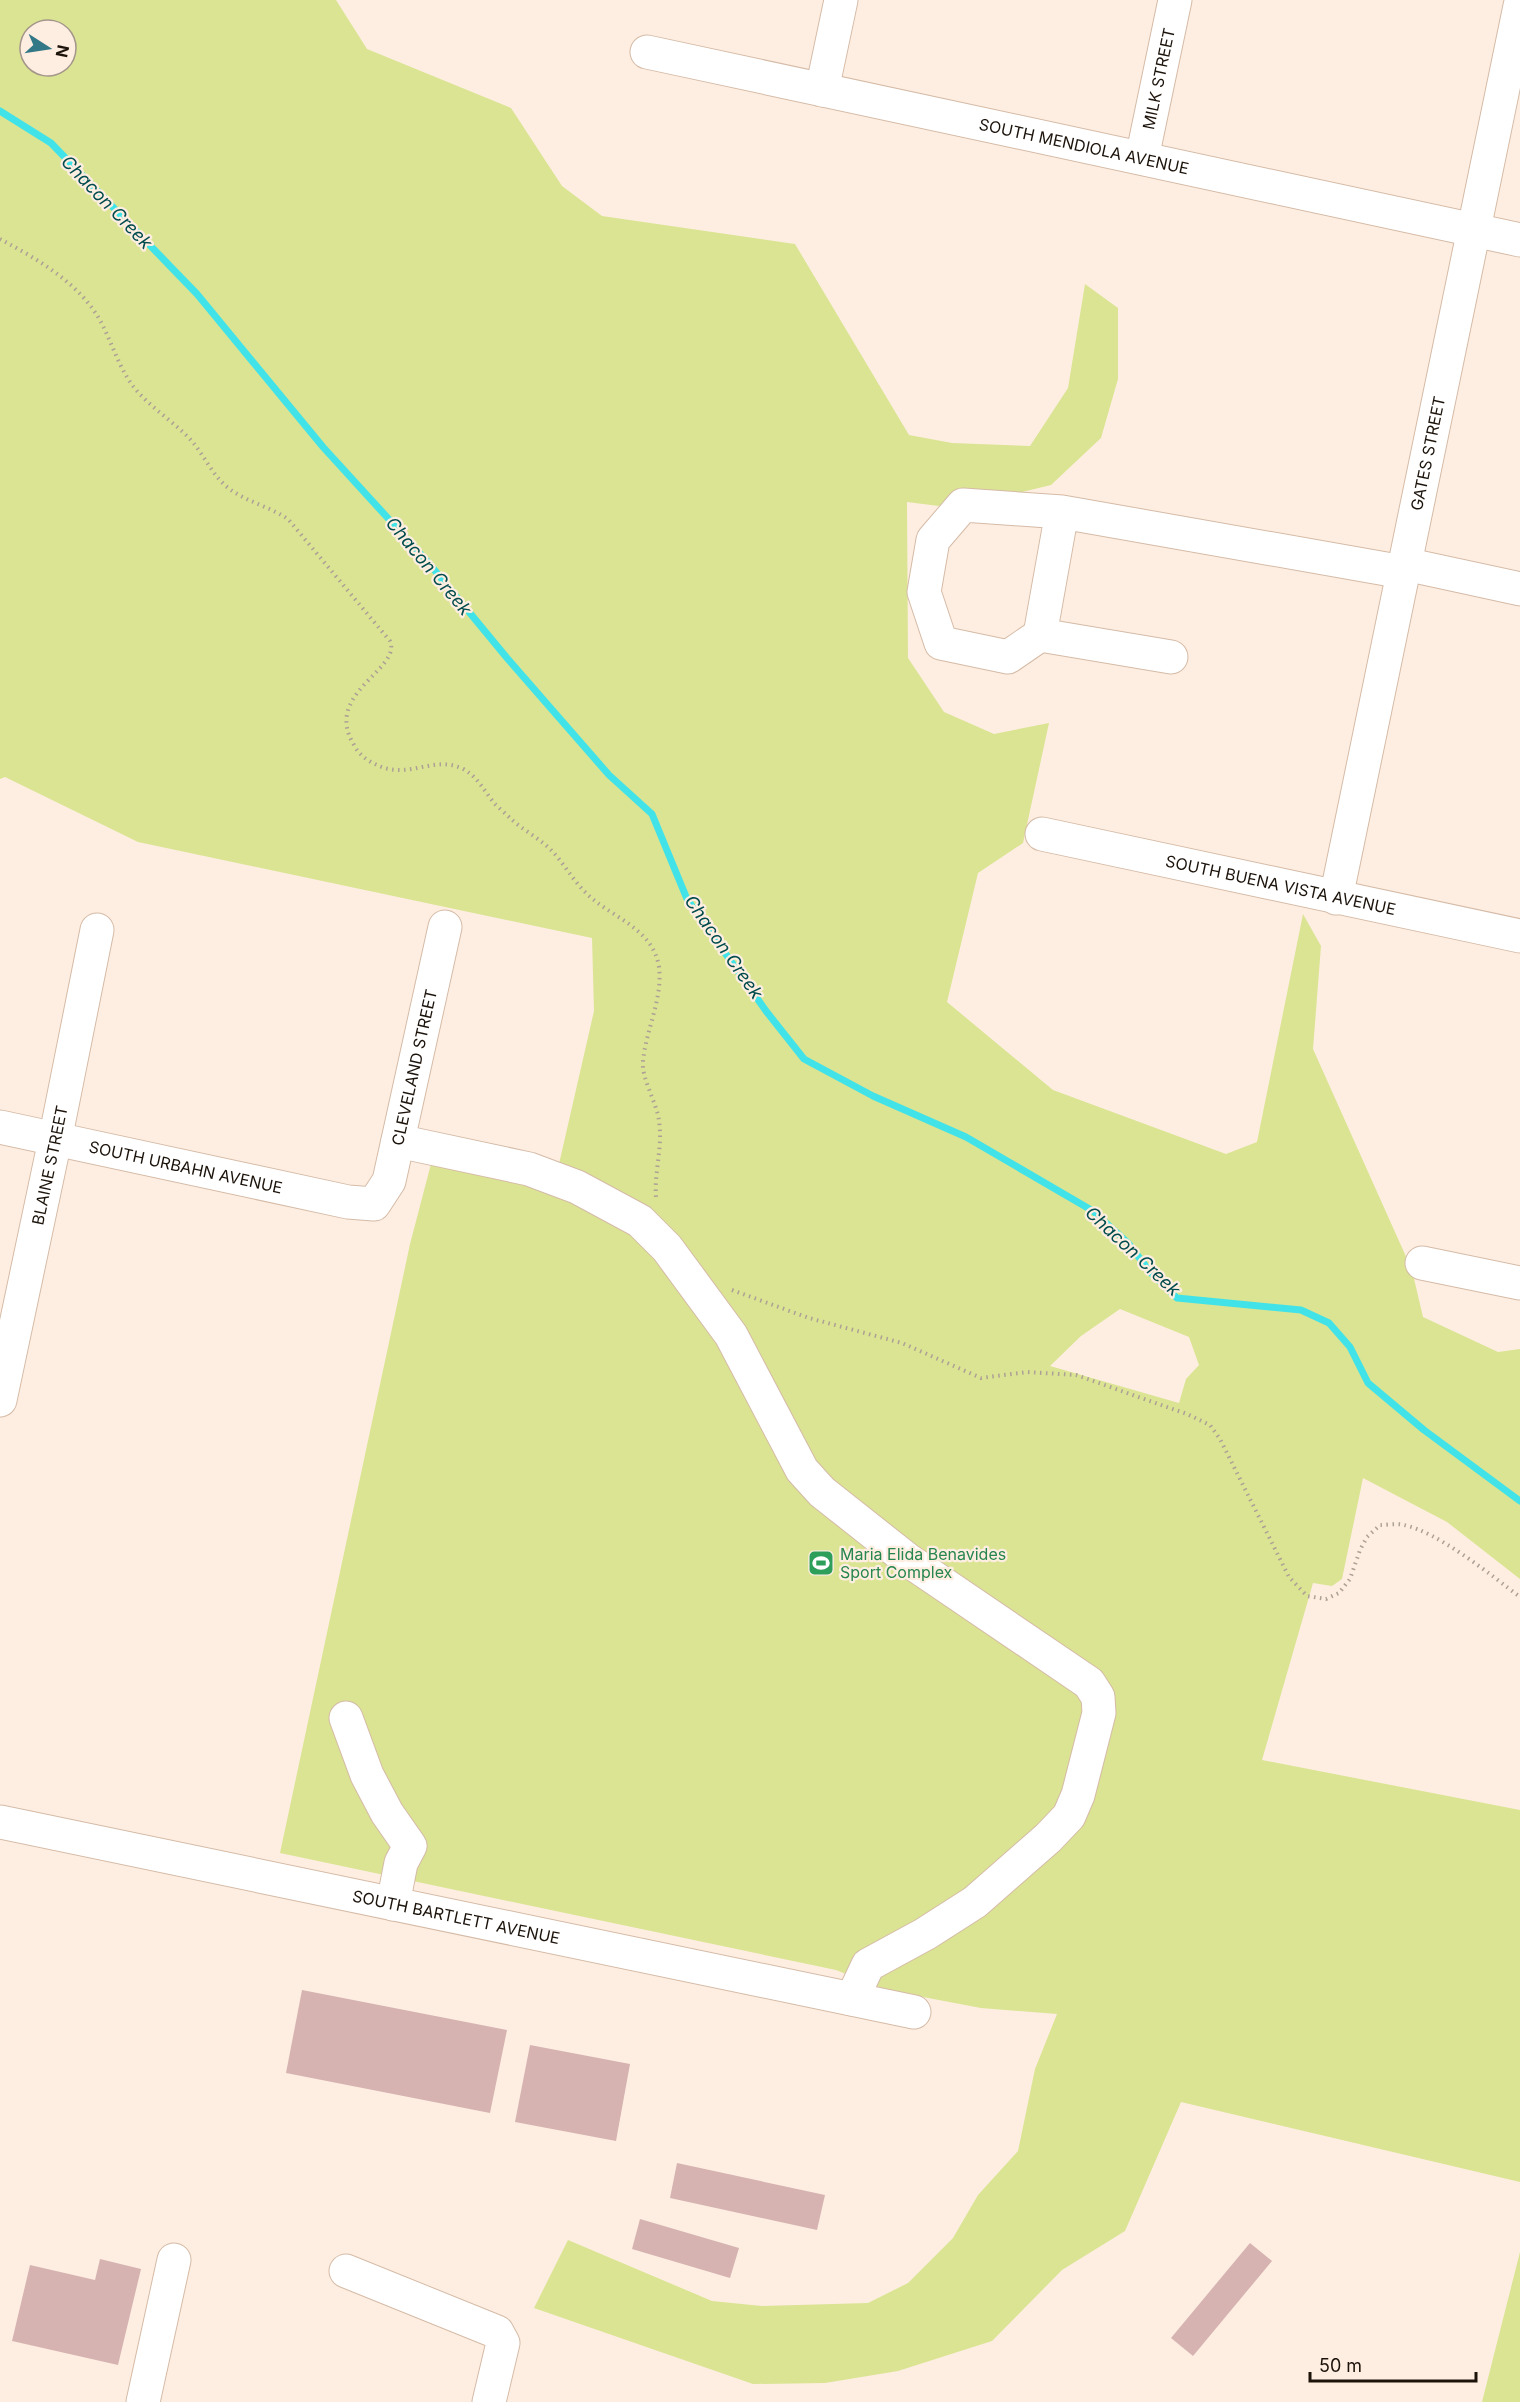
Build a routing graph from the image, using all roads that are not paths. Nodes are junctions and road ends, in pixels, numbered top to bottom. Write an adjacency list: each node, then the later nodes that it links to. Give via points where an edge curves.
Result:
1 (841, 0): 5 (street)
2 (1175, 0): 6 (street, MILK STREET)
3 (1520, 6): 7 (street, GATES STREET)
4 (647, 52): 5 (street, SOUTH MENDIOLA AVENUE)
5 (822, 90): 6 (street, SOUTH MENDIOLA AVENUE)
6 (1142, 158): 7 (street, SOUTH MENDIOLA AVENUE)
7 (1474, 230): 8 (street, SOUTH MENDIOLA AVENUE); 10 (street, GATES STREET)
8 (1520, 240)
9 (1062, 512): 10 (street); 12 (street); 12 (street, via 963,505 933,540 924,592 941,643 1008,657)
10 (1404, 568): 11 (street); 15 (street, GATES STREET)
11 (1520, 588)
12 (1040, 635): 13 (street)
13 (1171, 657)
14 (1042, 834): 15 (street, SOUTH BUENA VISTA AVENUE)
15 (1336, 898): 18 (street, SOUTH BUENA VISTA AVENUE)
16 (445, 927): 21 (street, CLEVELAND STREET)
17 (97, 930): 20 (street, BLAINE STREET)
18 (1520, 936)
19 (0, 1128): 20 (street, SOUTH URBAHN AVENUE)
20 (55, 1140): 22 (street, SOUTH URBAHN AVENUE, via 348,1202); 25 (street, BLAINE STREET)
21 (398, 1141): 22 (street, CLEVELAND STREET, via 389,1181); 29 (street, via 529,1169 577,1187 640,1221 667,1248 731,1335 802,1470 822,1492 908,1560 1089,1683 1098,1697 1099,1713 1078,1796 1069,1816 975,1902 868,1965)
22 (374, 1204)
23 (1422, 1263): 24 (street)
24 (1520, 1283)
25 (0, 1400)
26 (346, 1718): 28 (street, via 367,1775 410,1846 401,1863)
27 (0, 1822): 28 (street, SOUTH BARTLETT AVENUE)
28 (393, 1904): 29 (street, SOUTH BARTLETT AVENUE)
29 (852, 1999): 30 (street, SOUTH BARTLETT AVENUE)
30 (914, 2012)
31 (174, 2260): 33 (street)
32 (346, 2271): 34 (street, via 497,2332 503,2343)
33 (143, 2402)
34 (489, 2402)

